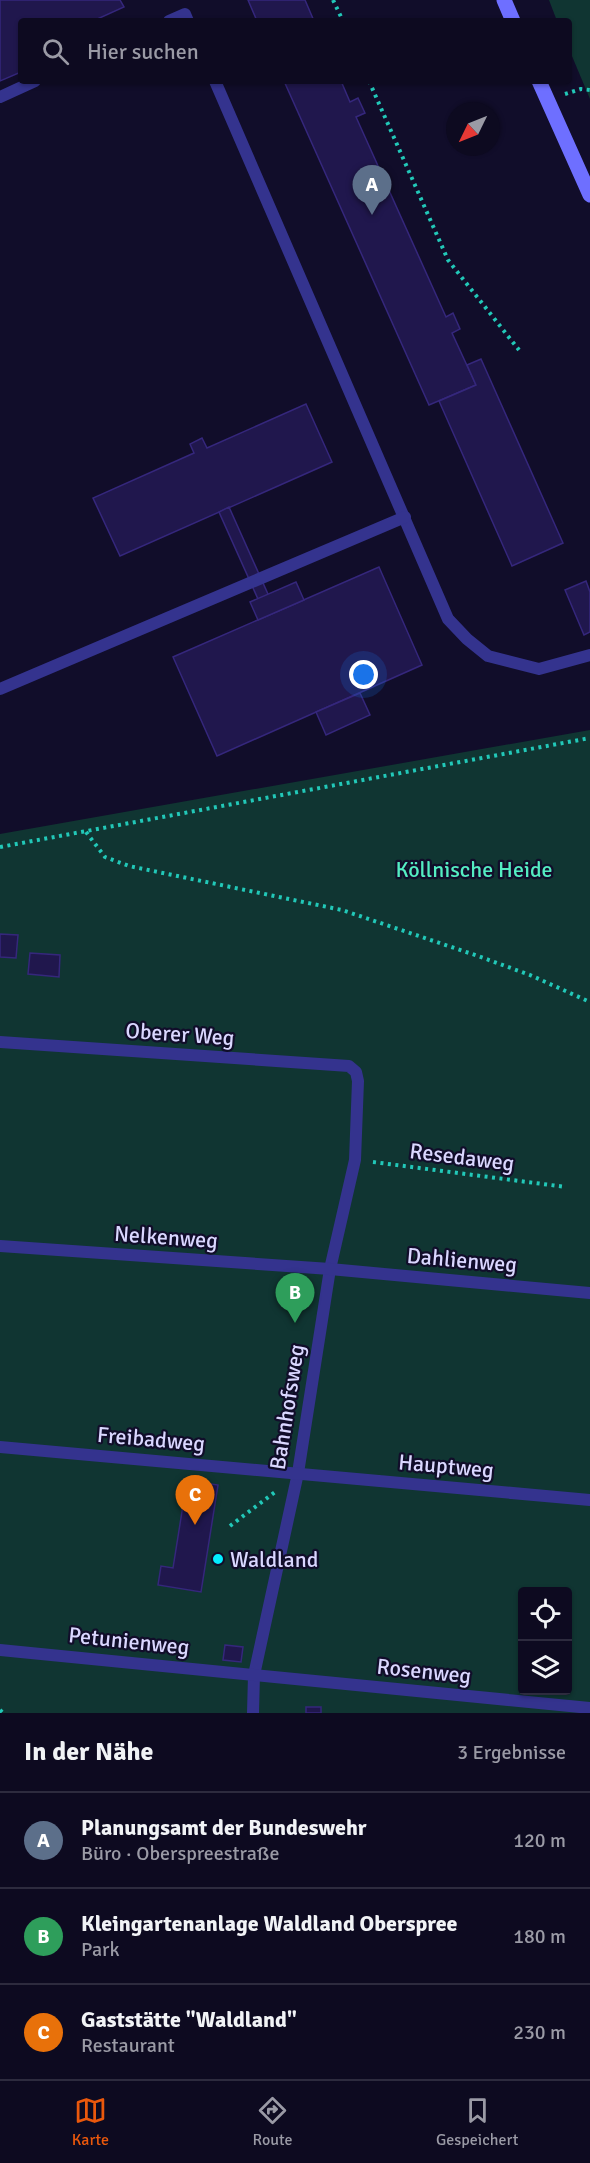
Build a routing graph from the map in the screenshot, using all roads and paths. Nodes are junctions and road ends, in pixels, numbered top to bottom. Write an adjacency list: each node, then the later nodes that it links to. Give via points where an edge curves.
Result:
1 (333, 0): 3 (path)
2 (504, 0): 4 (main road)
3 (342, 18)
4 (512, 18)
5 (28, 84): 9 (lane)
6 (215, 84): 12 (lane)
7 (370, 84): 11 (path, via 448,260)
8 (540, 84): 10 (main road)
9 (0, 97)
10 (590, 195)
11 (519, 350)
12 (405, 517): 13 (lane, via 448,619 488,657 539,669); 14 (lane)
13 (590, 655)
14 (0, 689)
15 (590, 738): 16 (path)
16 (86, 832): 17 (path); 18 (path, via 105,857 129,866 342,910 489,960)
17 (0, 847)
18 (590, 1002)
19 (0, 1042): 20 (lane, Oberer Weg, via 349,1066)
20 (356, 1072): 21 (lane, Bahnhofsweg)
21 (355, 1160): 22 (path, Resedaweg); 24 (lane, Bahnhofsweg)
22 (566, 1187)
23 (0, 1246): 24 (lane, Nelkenweg)
24 (330, 1269): 25 (lane, Dahlienweg); 27 (lane, Bahnhofsweg)
25 (590, 1293)
26 (0, 1447): 27 (lane, Freibadweg)
27 (298, 1473): 28 (lane, Hauptweg); 29 (path); 31 (lane, Bahnhofsweg)
28 (590, 1500)
29 (230, 1526)
30 (0, 1650): 31 (lane, Petunienweg)
31 (254, 1674): 32 (lane, Rosenweg); 33 (lane, Bahnhofsweg)
32 (590, 1708)
33 (253, 1713)

